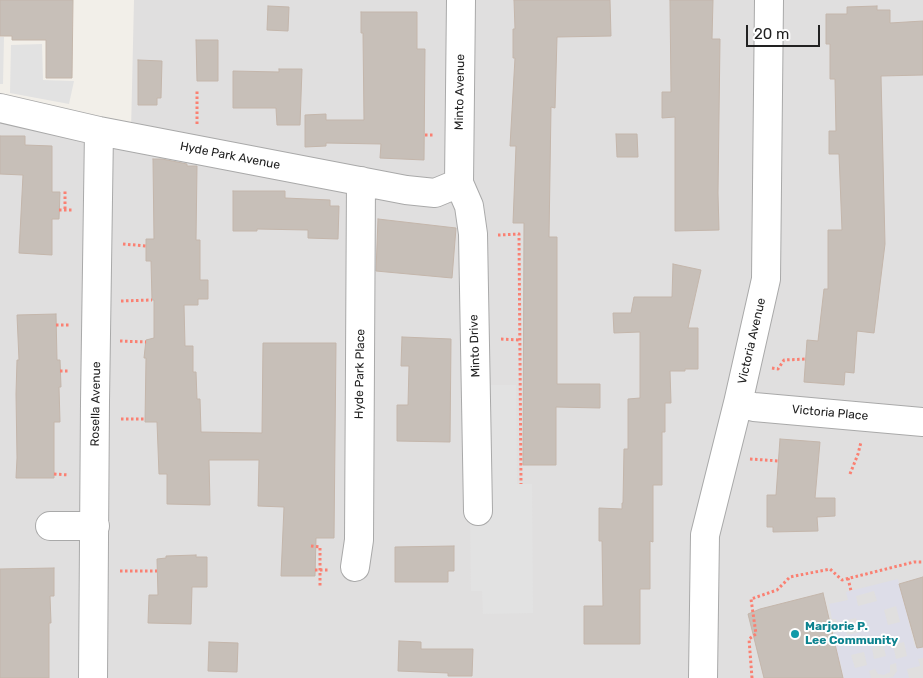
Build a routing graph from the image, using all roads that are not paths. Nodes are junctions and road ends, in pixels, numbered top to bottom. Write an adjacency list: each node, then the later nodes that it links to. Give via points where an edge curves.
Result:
1 (461, 0): 6 (street, Minto Avenue)
2 (769, 0): 7 (street, Victoria Avenue, via 766,279)
3 (0, 108): 4 (street, Hyde Park Avenue)
4 (98, 131): 5 (street, Hyde Park Avenue); 11 (street, Rosella Avenue)
5 (361, 181): 6 (street, Hyde Park Avenue, via 435,193); 12 (street, Hyde Park Place, via 359,540)
6 (459, 184): 9 (street, Minto Drive, via 469,206 473,234)
7 (738, 403): 8 (street, Victoria Place); 14 (street, Victoria Avenue, via 705,535)
8 (923, 422)
9 (478, 511)
10 (50, 526): 11 (street)
11 (95, 526): 13 (street, Rosella Avenue)
12 (355, 567)
13 (93, 678)
14 (703, 678)

